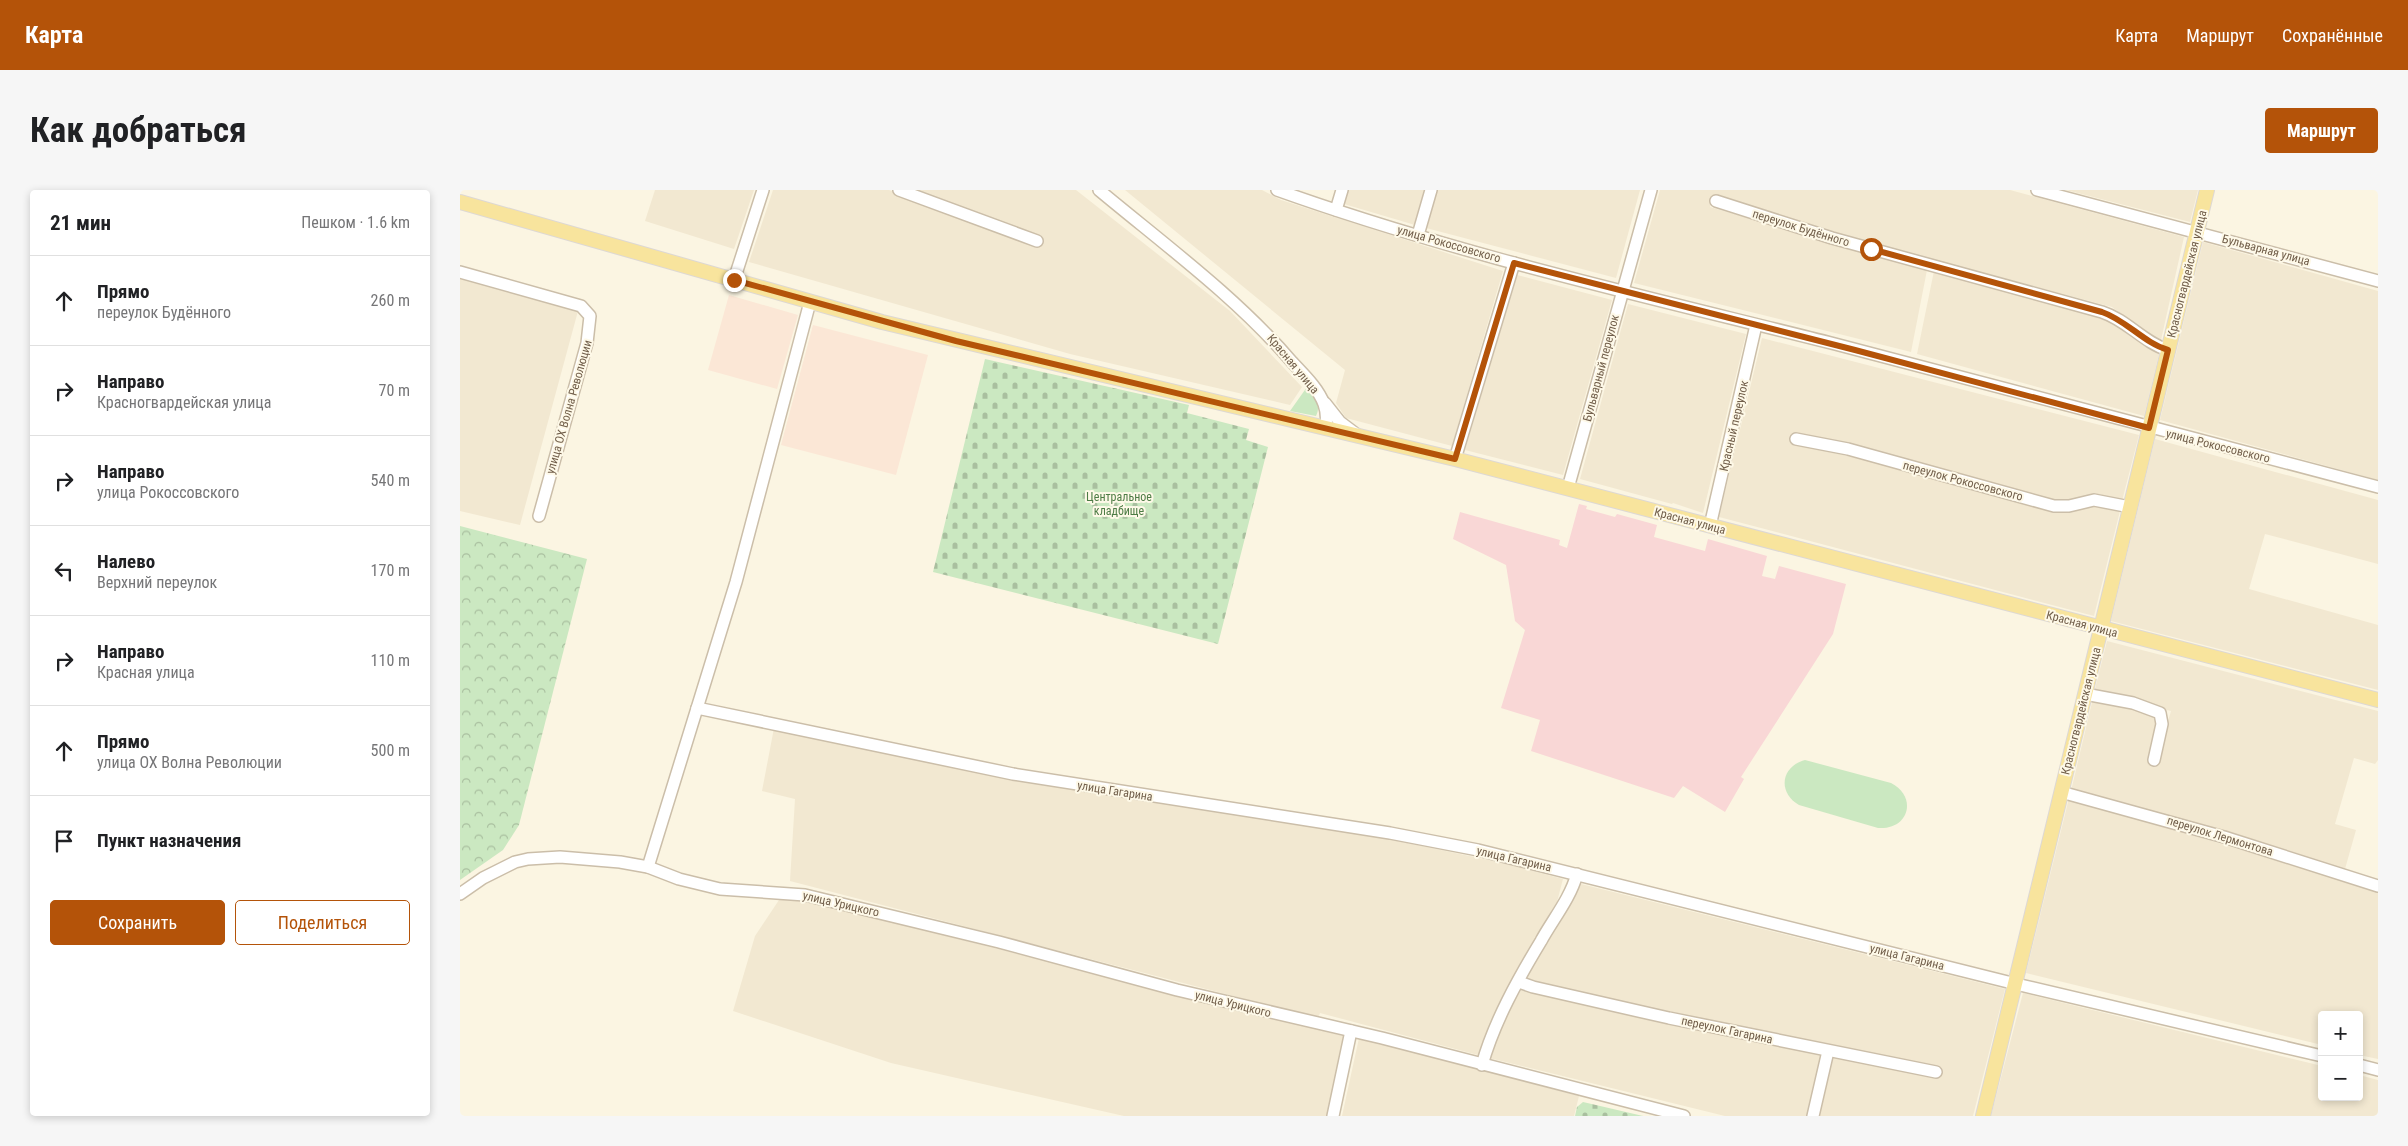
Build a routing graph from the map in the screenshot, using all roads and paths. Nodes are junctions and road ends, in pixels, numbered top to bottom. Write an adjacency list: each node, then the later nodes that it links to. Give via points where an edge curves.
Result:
1 (763, 190): 18 (street)
2 (899, 190): 15 (street)
3 (1099, 190): 24 (street, Красная улица, via 1252,320)
4 (1277, 190): 12 (street, улица Рокоссовского)
5 (1342, 190): 12 (street)
6 (1431, 190): 14 (street)
7 (1651, 190): 20 (street, Бульварный переулок)
8 (2037, 190): 13 (street, Бульварная улица)
9 (2207, 190): 13 (main road, Красногвардейская улица)
10 (1716, 201): 23 (street, переулок Будённого, via 1832,238 2102,312 2120,319)
11 (460, 202): 18 (main road)
12 (1336, 210): 14 (street, улица Рокоссовского)
13 (2197, 231): 19 (street, Бульварная улица); 23 (main road, Красногвардейская улица)
14 (1418, 235): 16 (street, улица Рокоссовского)
15 (1037, 241)
16 (1514, 263): 20 (street, улица Рокоссовского); 29 (street)
17 (460, 272): 33 (street, улица ОХ Волна Революции, via 581,306 590,316 588,343)
18 (734, 280): 21 (main road)
19 (2378, 281)
20 (1622, 291): 22 (street, улица Рокоссовского); 31 (street, Бульварный переулок)
21 (810, 302): 25 (main road, via 1052,364); 38 (street, via 736,582)
22 (1756, 325): 26 (street, улица Рокоссовского); 34 (street, Красный переулок)
23 (2168, 350): 26 (main road, Красногвардейская улица)
24 (1319, 394): 25 (street, Красная улица, via 1326,408); 27 (street, via 1340,422)
25 (1326, 427): 27 (main road, Красная улица)
26 (2149, 428): 30 (street, улица Рокоссовского); 32 (main road, Красногвардейская улица)
27 (1358, 435): 29 (main road, Красная улица)
28 (1796, 439): 32 (street, переулок Рокоссовского, via 1848,449 2054,506 2094,500)
29 (1455, 459): 31 (main road, Красная улица)
30 (2378, 487)
31 (1568, 488): 34 (main road, Красная улица)
32 (2130, 507): 35 (main road, Красногвардейская улица)
33 (538, 516)
34 (1710, 526): 35 (main road, Красная улица)
35 (2101, 629): 36 (main road, Красногвардейская улица); 37 (main road, Красная улица)
36 (2085, 694): 39 (street, via 2160,713 2162,724); 40 (main road, Красногвардейская улица)
37 (2378, 700)
38 (697, 708): 41 (street); 42 (street, улица Гагарина, via 1014,774 1416,838)
39 (2154, 760)
40 (2061, 792): 43 (street, переулок Лермонтова, via 2224,837); 46 (main road, Красногвардейская улица)
41 (648, 867): 44 (street, улица Урицкого, via 584,859 528,859 500,868); 47 (street, улица Урицкого, via 714,888 815,897)
42 (1577, 874): 45 (street, via 1572,891); 46 (street, улица Гагарина)
43 (2378, 886)
44 (460, 894)
45 (1519, 982): 48 (street, переулок Гагарина); 50 (street, via 1489,1042)
46 (2016, 984): 49 (street, улица Гагарина); 57 (main road, Красногвардейская улица)
47 (1351, 1031): 50 (street, улица Урицкого); 54 (street)
48 (1828, 1051): 53 (street, переулок Гагарина); 56 (street)
49 (2318, 1055)
50 (1482, 1065): 55 (street, улица Урицкого)
51 (2363, 1066): 52 (street)
52 (2378, 1070)
53 (1936, 1072)
54 (1333, 1116)
55 (1684, 1116)
56 (1813, 1116)
57 (1983, 1116)

